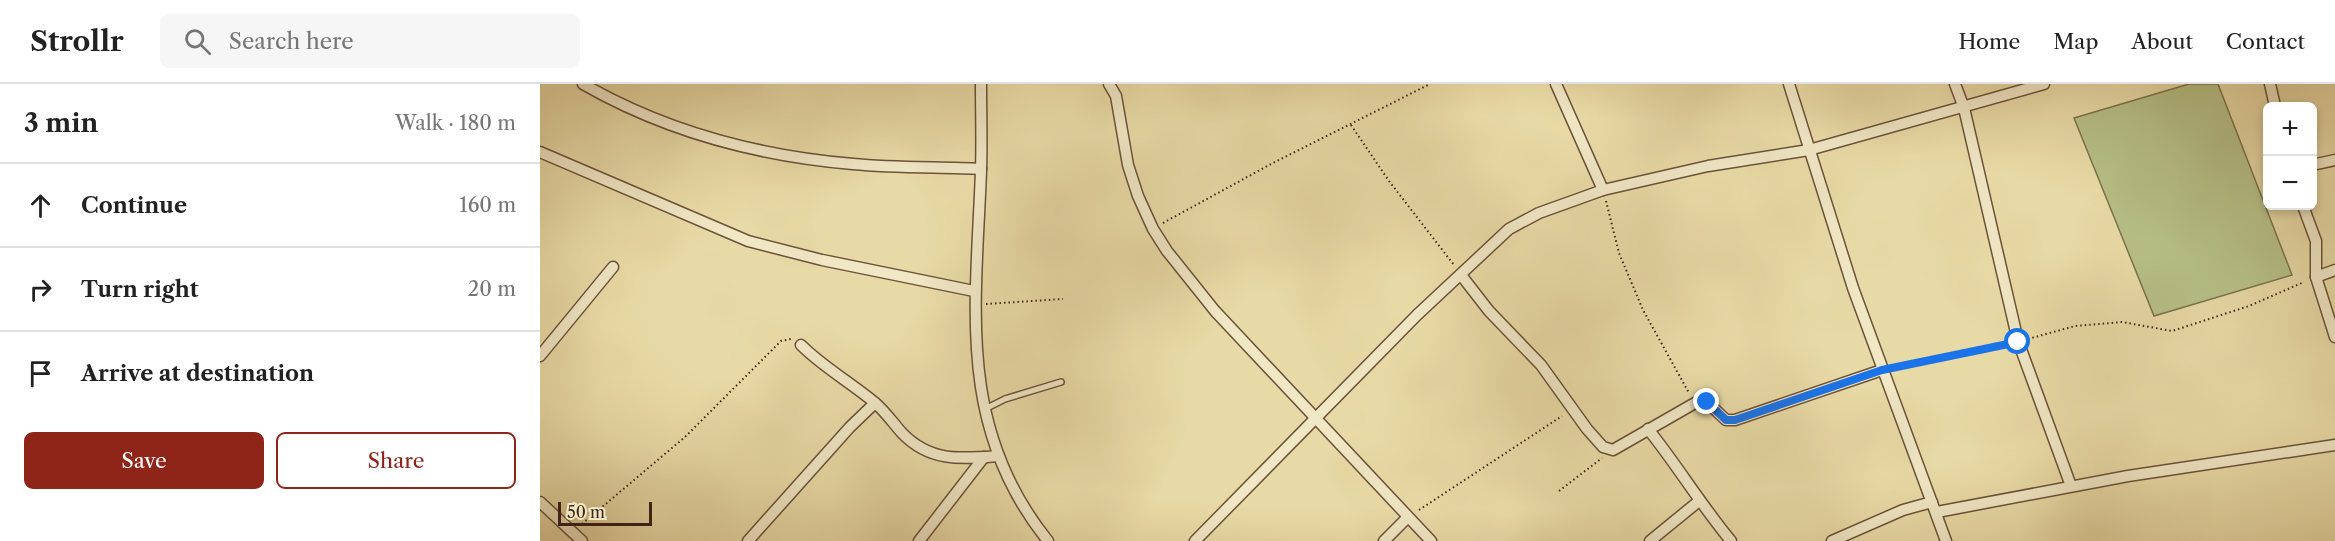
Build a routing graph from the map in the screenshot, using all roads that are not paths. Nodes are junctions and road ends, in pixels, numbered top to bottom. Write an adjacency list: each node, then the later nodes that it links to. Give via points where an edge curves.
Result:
1 (583, 84): 15 (street, via 661,121 746,146 854,164)
2 (981, 84): 15 (street)
3 (1109, 84): 30 (street, via 1116,96 1128,165 1153,229 1215,311)
4 (1556, 84): 16 (street)
5 (1790, 84): 11 (street)
6 (1956, 84): 10 (street)
7 (2044, 84): 10 (street)
8 (2270, 84): 9 (street)
9 (2275, 102)
10 (1964, 108): 11 (street); 35 (street, via 2018,342)
11 (1809, 150): 16 (street, via 1731,162); 26 (street)
12 (540, 152): 22 (street, via 748,241)
13 (2335, 160): 14 (street)
14 (2317, 164)
15 (981, 170): 22 (street)
16 (1603, 190): 20 (street, via 1539,213 1509,229)
17 (2304, 210): 21 (street, via 2316,241)
18 (614, 267): 25 (street)
19 (2335, 270): 21 (street)
20 (1461, 275): 30 (street); 31 (street, via 1541,365 1599,442 1613,450)
21 (2316, 277): 23 (street)
22 (974, 291): 29 (street)
23 (2335, 337)
24 (801, 345): 28 (street)
25 (540, 356)
26 (1882, 370): 31 (street, via 1731,421 1707,402 1695,403); 38 (street)
27 (1061, 382): 29 (lane, via 1005,399)
28 (875, 402): 34 (street, via 918,448 936,456); 41 (street)
29 (984, 410): 33 (street)
30 (1315, 417): 39 (street); 44 (street)
31 (1648, 429): 36 (street, via 1676,463)
32 (2335, 445): 35 (street)
33 (997, 456): 34 (street); 43 (street, via 1022,508)
34 (984, 457): 42 (street)
35 (2071, 486): 38 (street)
36 (1699, 501): 47 (street); 48 (street)
37 (540, 502): 40 (street)
38 (1934, 507): 49 (street, via 1903,510); 50 (street)
39 (1407, 518): 45 (street); 46 (street)
40 (582, 541)
41 (748, 541)
42 (919, 541)
43 (1048, 541)
44 (1195, 541)
45 (1384, 541)
46 (1431, 541)
47 (1650, 541)
48 (1731, 541)
49 (1832, 541)
50 (1946, 541)

